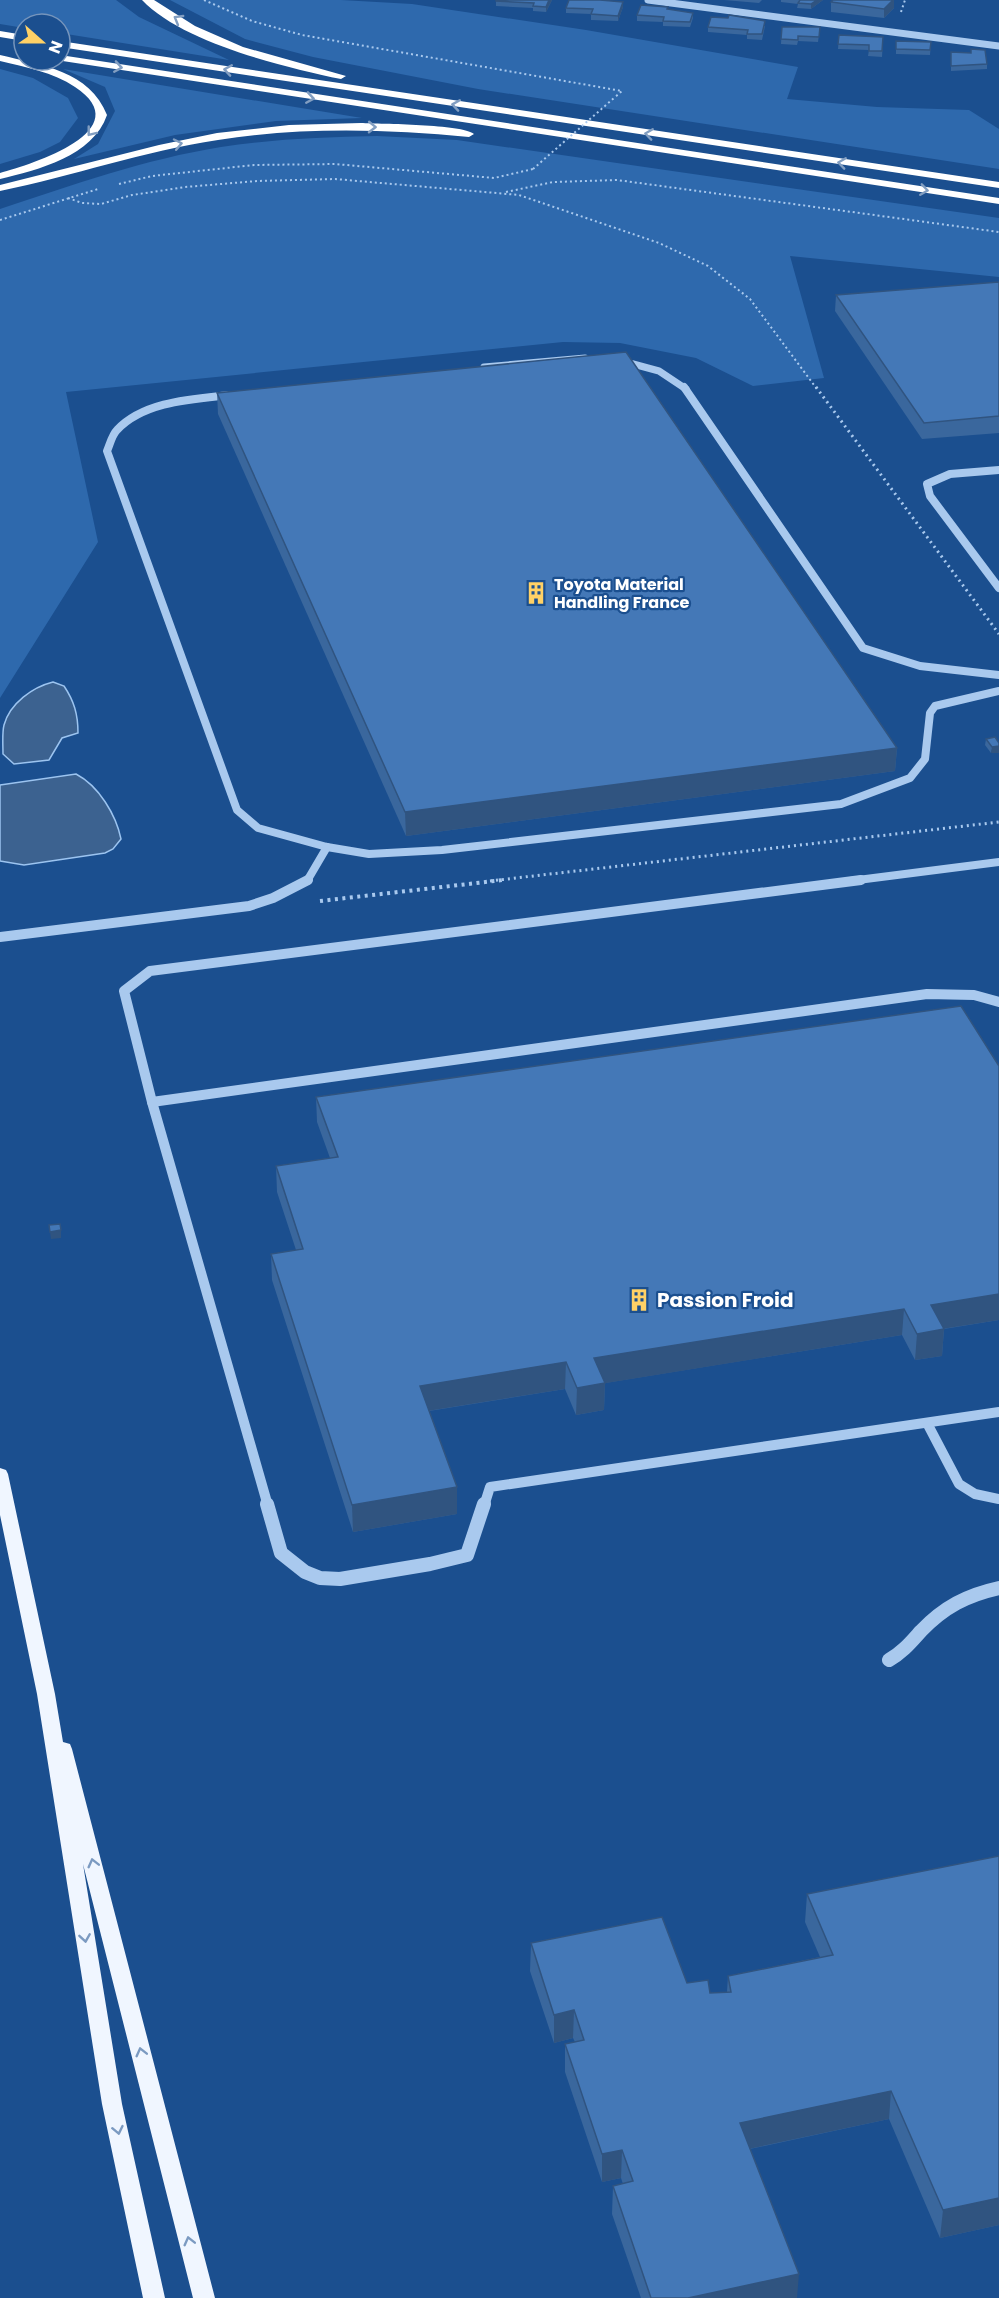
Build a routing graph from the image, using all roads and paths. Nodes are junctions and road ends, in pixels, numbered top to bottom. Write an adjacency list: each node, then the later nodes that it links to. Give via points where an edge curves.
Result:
1 (147, 0): 8 (highway, one-way to 1, via 409,90 302,68 236,47 189,26)
2 (204, 0): 15 (path, bridge, via 232,14 315,39 622,91 532,169 494,178 335,164 254,165 152,176)
3 (648, 0): 5 (street)
4 (72, 46): 8 (highway, one-way to 4)
5 (999, 46)
6 (0, 58): 12 (highway, one-way to 12, via 75,83 96,100 100,116 90,135 76,147 38,165)
7 (72, 60): 11 (highway, one-way to 11)
8 (431, 101): 14 (highway, one-way to 8)
9 (477, 135): 13 (highway, one-way to 9, via 183,143 252,132 371,127)
10 (497, 137): 11 (highway, via 698,163)
11 (721, 160): 21 (highway, one-way to 21)
12 (0, 176)
13 (41, 180): 16 (highway); 19 (highway)
14 (999, 185)
15 (111, 186)
16 (0, 188)
17 (100, 189): 20 (path)
18 (502, 193): 20 (path, via 335,179 185,187 101,204); 23 (path, via 553,182 617,180); 30 (path, via 519,195 659,243 708,266 750,299)
19 (0, 196)
20 (68, 198): 22 (path)
21 (999, 201)
22 (0, 220)
23 (999, 232)
24 (595, 358): 26 (street)
25 (607, 359): 31 (street, via 658,370 685,388 863,648 920,666 976,669)
26 (472, 368)
27 (234, 394): 34 (street, via 161,406 118,429 107,451 237,810 258,828)
28 (999, 470): 29 (street, via 946,475 927,484 930,496)
29 (999, 588)
30 (999, 634)
31 (999, 675)
32 (999, 691): 34 (street, via 935,706 930,713 925,759 910,778 841,804 442,850 369,854)
33 (999, 822): 36 (path, via 302,903)
34 (327, 847): 36 (street, via 307,880)
35 (999, 862): 39 (street, via 150,971 124,992)
36 (273, 898): 37 (street, via 249,906)
37 (0, 938)
38 (999, 1002): 39 (street, via 974,995 927,994)
39 (152, 1102): 41 (street, via 281,1552 305,1572 340,1579 467,1555 490,1487)
40 (999, 1412): 41 (street)
41 (927, 1423): 43 (street, via 959,1484 975,1494)
42 (0, 1474): 46 (main road)
43 (999, 1499)
44 (999, 1588): 45 (street, via 973,1592 945,1607)
45 (889, 1660)
46 (46, 1694): 47 (main road, one-way to 47, via 112,2104); 48 (main road, one-way to 46, via 69,1768)
47 (154, 2298)
48 (204, 2298)

